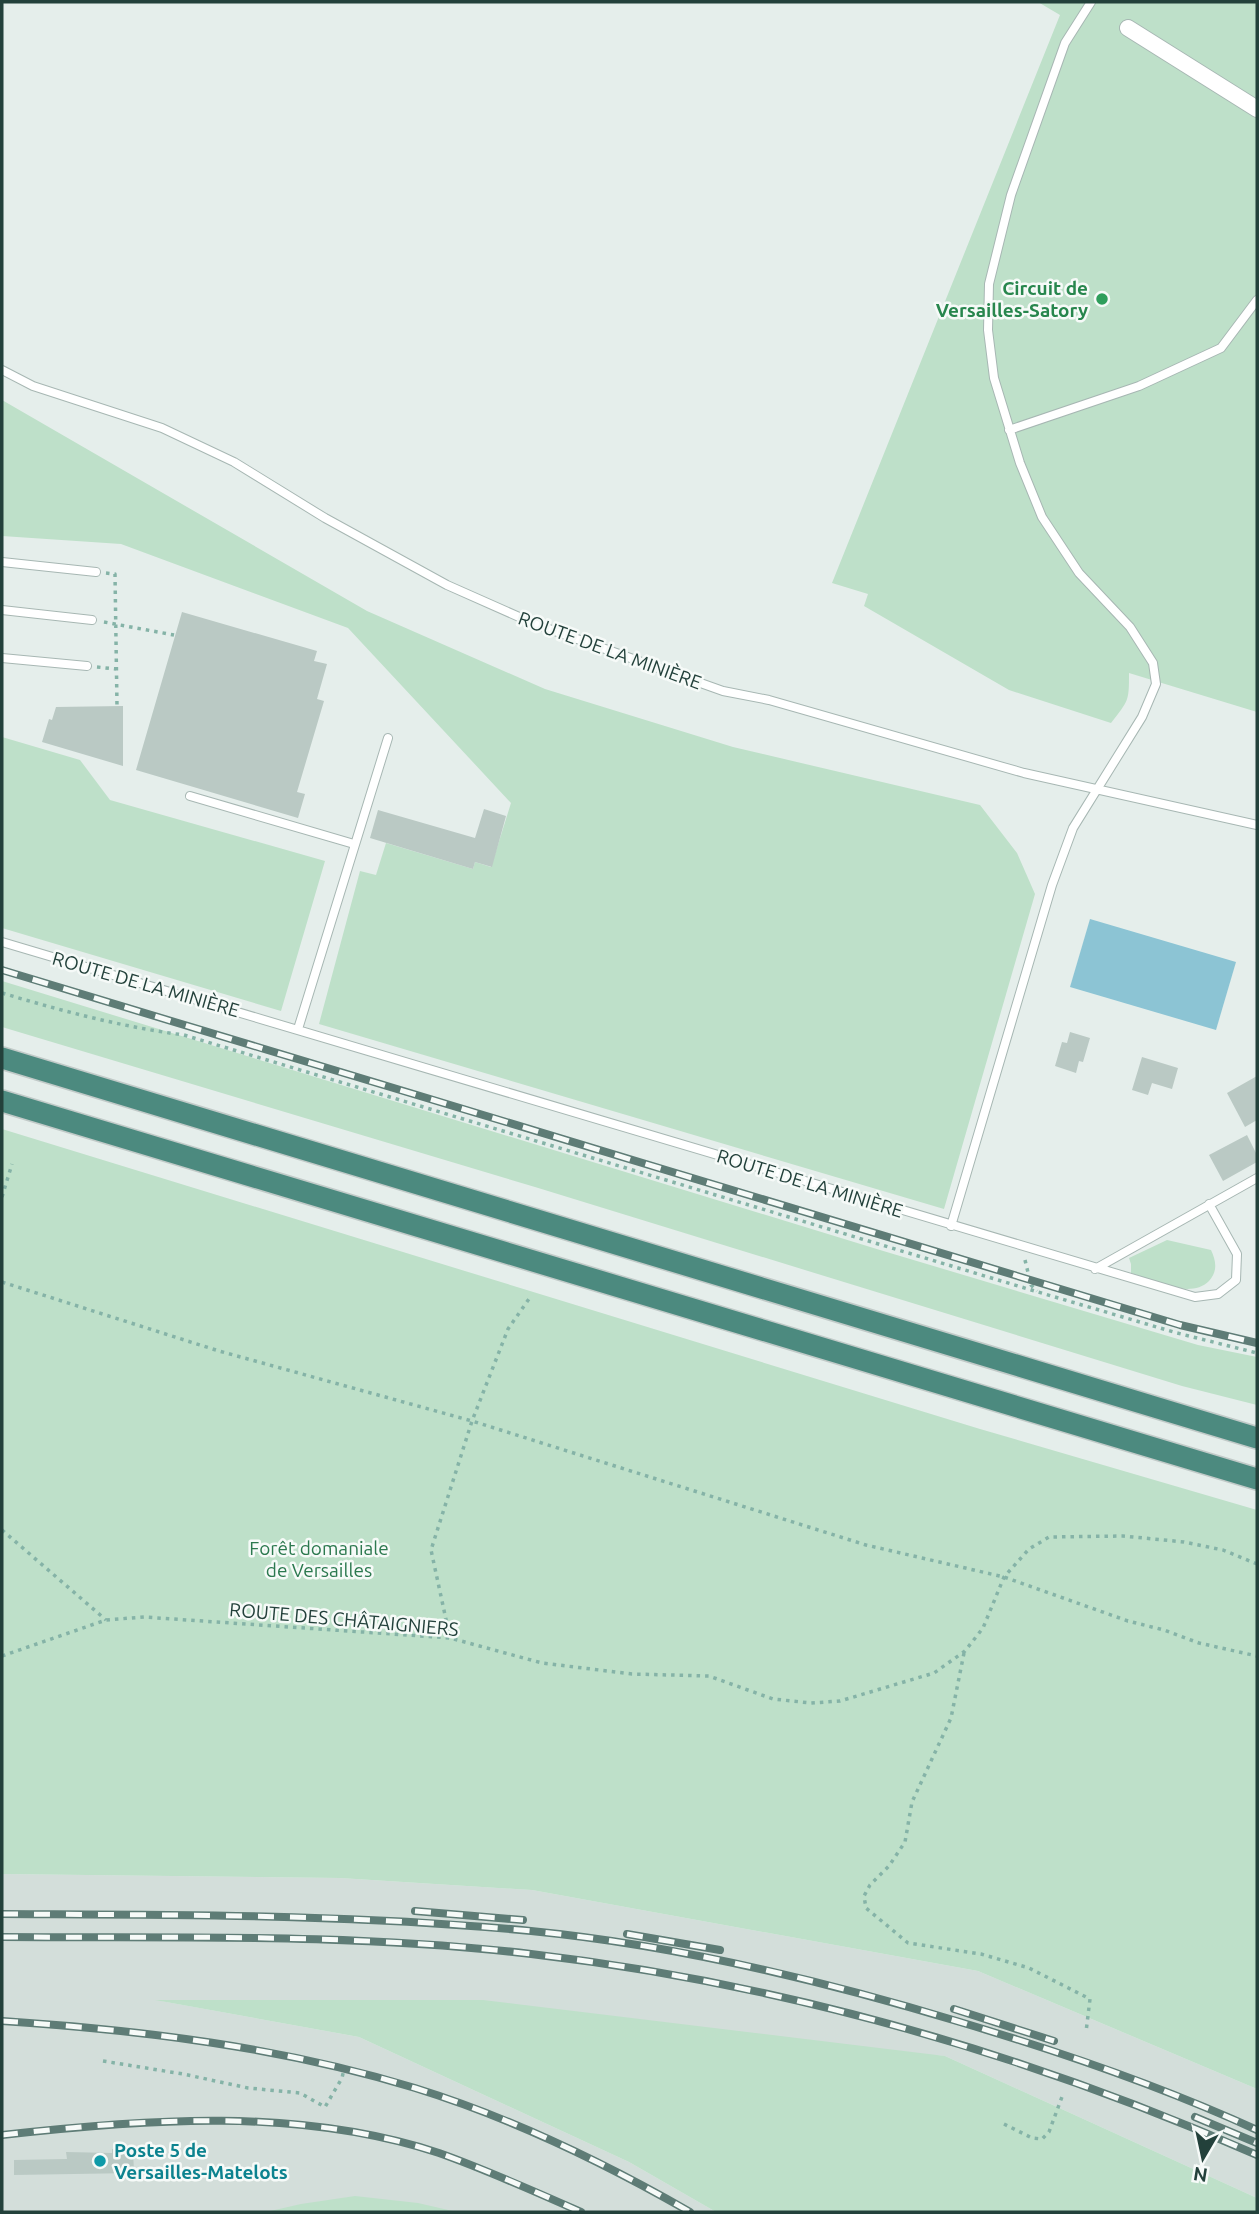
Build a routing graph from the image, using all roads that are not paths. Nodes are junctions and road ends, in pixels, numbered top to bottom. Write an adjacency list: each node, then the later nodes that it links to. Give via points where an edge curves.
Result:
1 (1091, 2): 6 (lane, via 1065,43 1011,195 989,285 993,378)
2 (1128, 28): 3 (street)
3 (1257, 109)
4 (1257, 300): 6 (lane, via 1221,348 1139,386)
5 (2, 370): 14 (lane, ROUTE DE LA MINIÈRE, via 33,386 162,428 234,462 447,585 535,624 723,691)
6 (1009, 430): 14 (lane, via 1042,517 1079,573 1130,627 1153,663 1156,684 1142,717)
7 (2, 562): 8 (lane)
8 (96, 572)
9 (2, 610): 10 (lane)
10 (92, 620)
11 (2, 658): 12 (lane)
12 (88, 666)
13 (388, 738): 17 (lane)
14 (1096, 789): 16 (lane, ROUTE DE LA MINIÈRE); 24 (lane, via 1073,828 1052,884)
15 (190, 796): 17 (lane)
16 (1257, 825)
17 (354, 844): 19 (lane)
18 (2, 942): 19 (lane, ROUTE DE LA MINIÈRE)
19 (298, 1029): 24 (lane, ROUTE DE LA MINIÈRE)
20 (2, 1058): 26 (highway)
21 (2, 1101): 27 (highway)
22 (1257, 1178): 23 (lane)
23 (1209, 1204): 25 (lane); 25 (lane, ROUTE DE LA MINIÈRE, via 1237,1255 1236,1280 1218,1294 1195,1297)
24 (951, 1226): 25 (lane, ROUTE DE LA MINIÈRE)
25 (1095, 1269)
26 (1257, 1438)
27 (1257, 1479)

